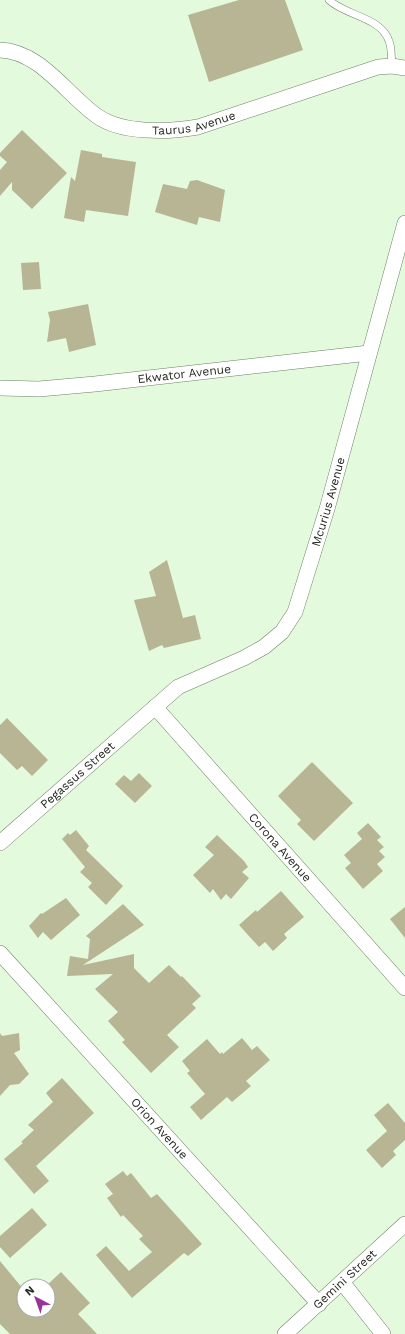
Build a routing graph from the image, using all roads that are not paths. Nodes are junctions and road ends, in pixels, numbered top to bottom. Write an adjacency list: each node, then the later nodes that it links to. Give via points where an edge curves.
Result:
1 (329, 0): 3 (lane, via 355,16 374,23 385,33)
2 (0, 50): 3 (street, Taurus Avenue, via 16,52 36,63 98,117 119,126 142,130 176,131 198,127 378,67)
3 (398, 67)
4 (405, 223): 5 (street, Mcurius Avenue)
5 (369, 353): 6 (street, Ekwator Avenue, via 95,384 40,389); 7 (street, Mcurius Avenue, via 325,516 295,612 288,625 264,647 178,687)
6 (0, 388)
7 (155, 707): 8 (street, Pegassus Street); 10 (street, Corona Avenue)
8 (0, 843)
9 (0, 953): 13 (street, Orion Avenue)
10 (405, 988)
11 (405, 1224): 12 (street, Gemini Street)
12 (342, 1282): 13 (street, Gemini Street); 15 (street)
13 (319, 1304): 14 (street, Gemini Street)
14 (285, 1334)
15 (383, 1334)

